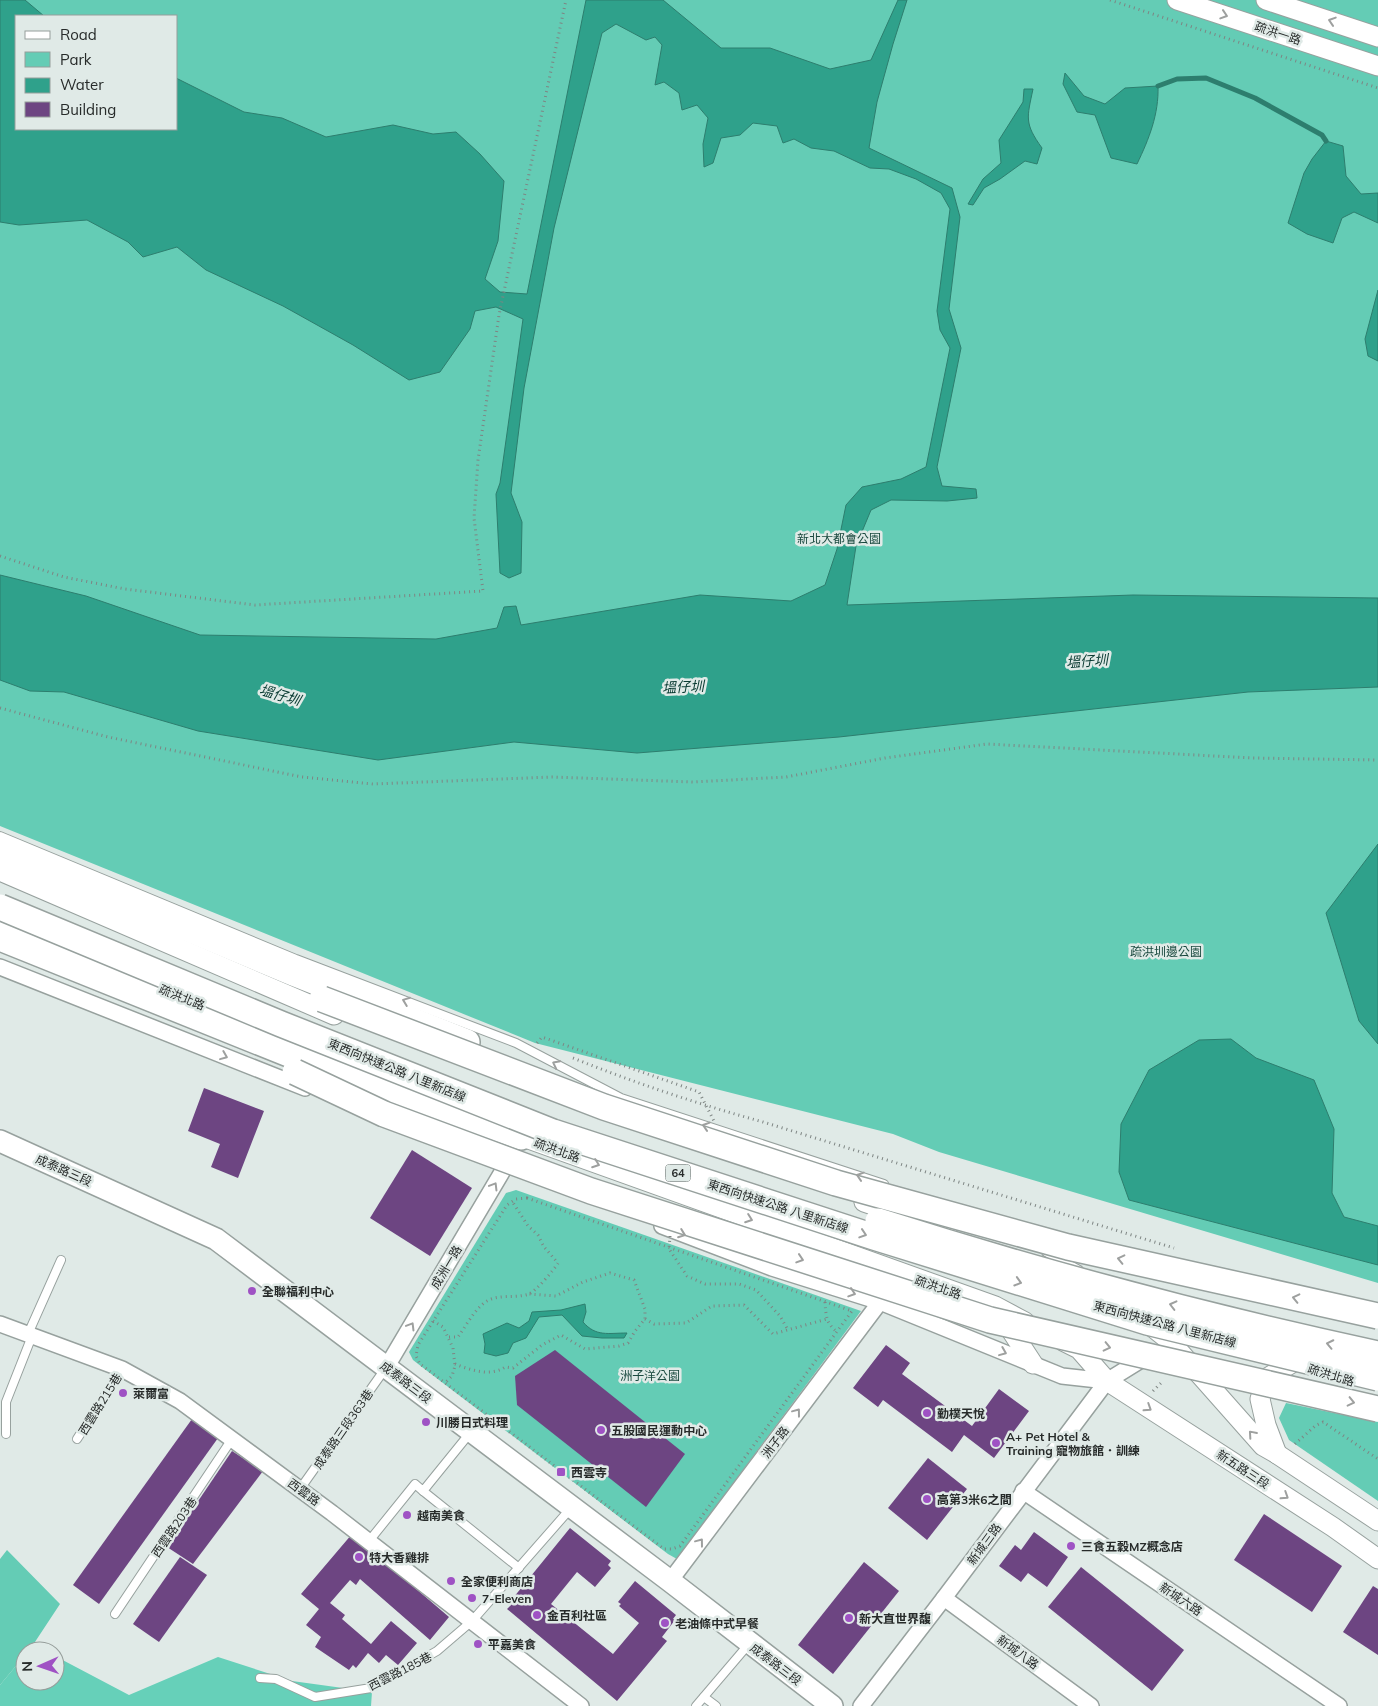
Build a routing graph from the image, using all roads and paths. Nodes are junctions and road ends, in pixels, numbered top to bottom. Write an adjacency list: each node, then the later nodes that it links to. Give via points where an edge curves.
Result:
1 (566, 0): 8 (path, via 499,315 478,460 474,518 484,591 255,605 64,577)
2 (1110, 0): 7 (path)
3 (1178, 0): 6 (street, 疏洪一路, one-way to 6)
4 (1266, 0): 5 (street, one-way to 4)
5 (1378, 36)
6 (1378, 66)
7 (1378, 88)
8 (0, 556)
9 (0, 708): 10 (path, via 108,738 302,778 373,784 552,777 693,782 786,777 885,758 987,744 1253,758)
10 (1378, 760)
11 (0, 836): 28 (lane, one-way to 11, via 622,1098 516,1044 296,959)
12 (0, 850): 24 (highway, via 293,973 527,1065)
13 (0, 865): 38 (highway, one-way to 13, bridge, via 1068,1247 836,1183 604,1107 322,999)
14 (0, 871): 24 (street, via 364,1027)
15 (0, 890): 47 (highway, 東西向快速公路 八里新店線 / 64, one-way to 15, bridge, via 1298,1337 1060,1276 568,1121 110,939)
16 (0, 907): 53 (highway, 東西向快速公路 八里新店線 / 64, one-way to 53, bridge, via 553,1132 874,1238 1147,1322)
17 (0, 922): 25 (street, 疏洪北路)
18 (0, 938): 25 (highway, via 301,1059)
19 (0, 955): 57 (highway, one-way to 57, bridge, via 295,1072 384,1114 591,1192 990,1320)
20 (0, 967): 27 (street, one-way to 27)
21 (537, 1043): 22 (path)
22 (546, 1047)
23 (572, 1057): 31 (path, via 701,1105)
24 (582, 1106): 33 (street)
25 (521, 1137): 37 (street, 疏洪北路, one-way to 37)
26 (0, 1141): 51 (main road, 成泰路三段, via 216,1239)
27 (505, 1167): 36 (street, one-way to 36, via 772,1268); 51 (street, 成洲一路, one-way to 27)
28 (891, 1186)
29 (512, 1201): 34 (path, via 558,1263); 35 (path, via 527,1198); 41 (path, via 506,1205)
30 (956, 1207): 33 (lane, via 975,1213)
31 (1180, 1250)
32 (62, 1260): 44 (lane)
33 (1096, 1279): 46 (street)
34 (530, 1294): 39 (path, via 556,1296 582,1282 610,1273 634,1280 645,1308); 45 (path, via 498,1297 485,1302 458,1337)
35 (826, 1302): 40 (path); 43 (path, via 852,1311)
36 (880, 1302): 50 (street, one-way to 50); 73 (street, 洲子路, one-way to 36)
37 (995, 1306): 50 (street); 54 (street, 疏洪北路, via 1079,1350)
38 (1378, 1316)
39 (645, 1319): 40 (path, via 654,1324 686,1323 712,1306 744,1305 773,1334); 49 (path, via 628,1344 585,1349 561,1335 512,1368 505,1367 499,1372 471,1370)
40 (827, 1319): 43 (path, via 828,1325)
41 (434, 1321): 45 (path); 55 (path, via 418,1345 416,1356 420,1364)
42 (0, 1324): 44 (street, 西雲路)
43 (837, 1332): 55 (path, via 680,1546 672,1549 664,1549)
44 (30, 1335): 52 (street, 西雲路); 59 (lane, via 6,1402)
45 (449, 1337): 49 (path)
46 (1170, 1341): 48 (street, 疏洪北路, via 1207,1332); 54 (street, 疏洪北路); 63 (street, one-way to 46, via 1262,1446)
47 (1378, 1354)
48 (1292, 1363): 56 (street, 疏洪北路); 63 (street, via 1267,1378 1260,1399)
49 (455, 1364): 55 (path, via 452,1376)
50 (1033, 1364): 54 (street, via 1062,1376)
51 (386, 1368): 58 (main road, 成泰路三段); 65 (lane, 成泰路三段363巷)
52 (122, 1369): 60 (lane, 西雲路215巷); 61 (street, 西雲路, via 180,1401)
53 (1378, 1378)
54 (1107, 1381): 67 (street, 新城三路); 71 (street, 新五路三段, one-way to 71)
55 (446, 1382)
56 (1378, 1390)
57 (1378, 1408)
58 (471, 1432): 66 (lane); 68 (main road, 成泰路三段)
59 (6, 1434)
60 (78, 1439)
61 (232, 1439): 65 (street, 西雲路); 75 (lane, 西雲路203巷)
62 (1295, 1444): 64 (path, via 1323,1422)
63 (1277, 1454): 69 (street)
64 (1378, 1459)
65 (300, 1490): 70 (street, 西雲路)
66 (423, 1491): 70 (lane, via 415,1484); 72 (lane)
67 (1023, 1491): 74 (street, 新城三路); 86 (street, 新城六路)
68 (571, 1508): 72 (lane, 西雲路185巷); 73 (main road, 成泰路三段)
69 (1378, 1521)
70 (369, 1541): 76 (street, 西雲路)
71 (1378, 1559)
72 (519, 1568): 76 (lane, 西雲路185巷)
73 (670, 1581): 77 (main road, 成泰路三段)
74 (944, 1598): 84 (street, 新城三路); 85 (street, 新城八路)
75 (115, 1614)
76 (472, 1621): 78 (lane, 西雲路185巷, via 437,1651 370,1688 315,1697 276,1679); 80 (street, 西雲路)
77 (749, 1644): 79 (lane); 83 (main road, 成泰路三段)
78 (260, 1678)
79 (704, 1697): 81 (lane); 82 (lane)
80 (581, 1706)
81 (696, 1706)
82 (716, 1706)
83 (832, 1706)
84 (861, 1706)
85 (1091, 1706)
86 (1339, 1706)

